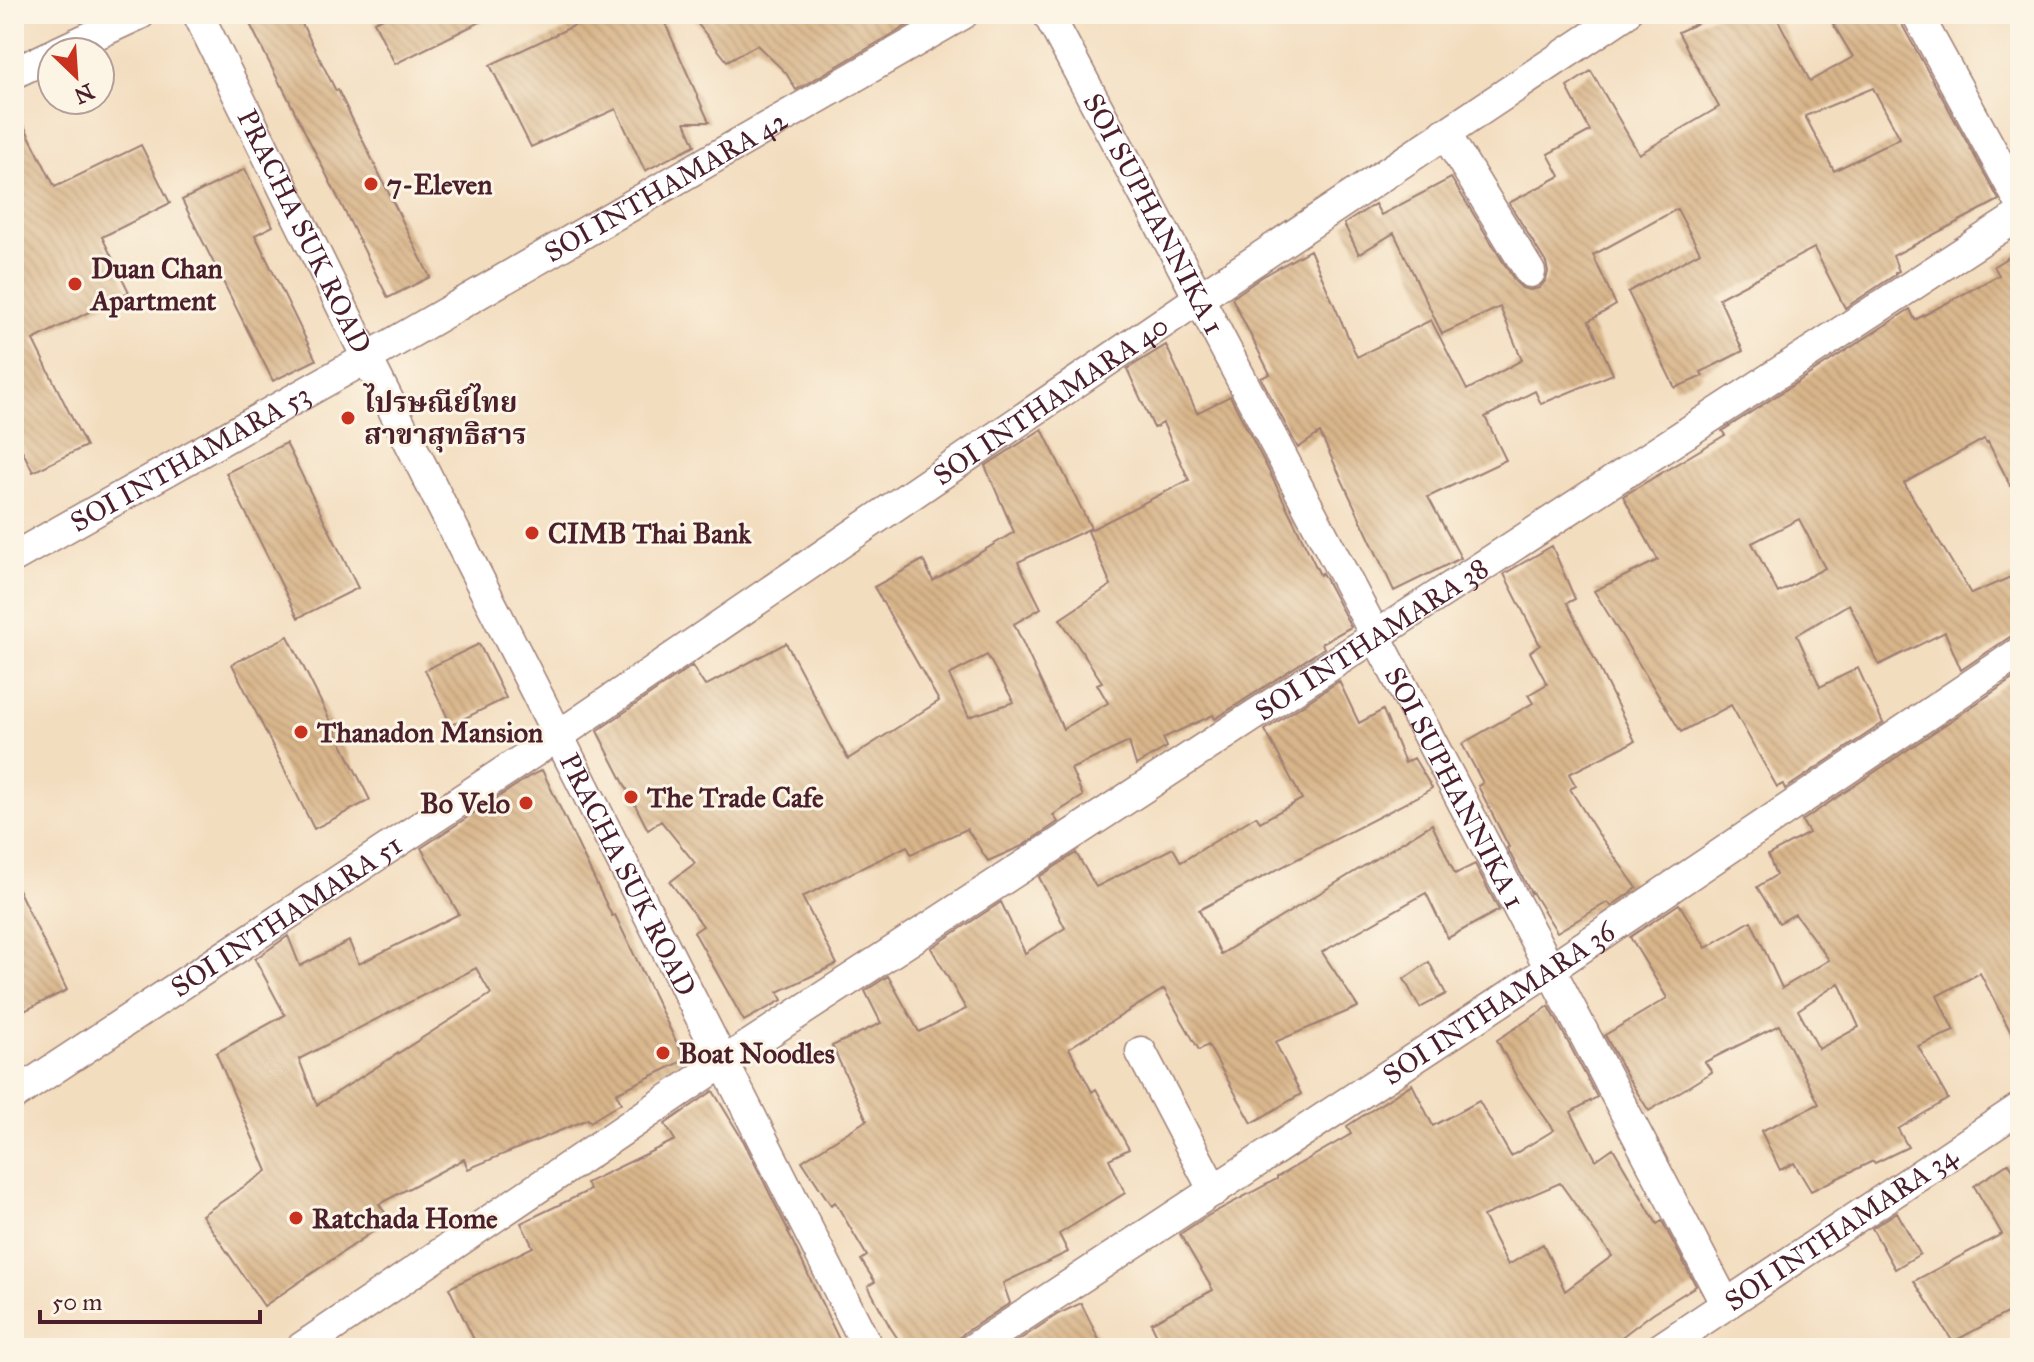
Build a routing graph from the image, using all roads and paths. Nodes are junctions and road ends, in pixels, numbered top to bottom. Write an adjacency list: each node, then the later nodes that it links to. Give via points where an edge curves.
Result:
1 (140, 14): 7 (street)
2 (198, 14): 13 (street, PRACHA SUK ROAD)
3 (963, 14): 13 (street, SOI INTHAMARA 42)
4 (1048, 14): 12 (street, SOI SUPHANNIKA 1)
5 (1625, 14): 8 (street, SOI INTHAMARA 40)
6 (1917, 14): 9 (street)
7 (93, 36)
8 (1445, 133): 11 (street); 12 (street, SOI INTHAMARA 40)
9 (2020, 202)
10 (2020, 215): 15 (street, SOI INTHAMARA 38)
11 (1530, 272)
12 (1199, 298): 15 (street, SOI SUPHANNIKA 1); 17 (street, SOI INTHAMARA 40)
13 (367, 358): 14 (street, SOI INTHAMARA 53); 17 (street, PRACHA SUK ROAD)
14 (14, 557)
15 (1376, 635): 18 (street, SOI SUPHANNIKA 1); 20 (street, SOI INTHAMARA 38)
16 (2020, 652): 18 (street, SOI INTHAMARA 36)
17 (558, 736): 20 (street, PRACHA SUK ROAD); 21 (street, SOI INTHAMARA 51)
18 (1550, 969): 23 (street, SOI INTHAMARA 36); 24 (street, SOI SUPHANNIKA 1)
19 (1141, 1052): 23 (street)
20 (722, 1063): 25 (street, SOI INTHAMARA 38); 26 (street, PRACHA SUK ROAD)
21 (14, 1095)
22 (2020, 1108): 24 (street, SOI INTHAMARA 34)
23 (1214, 1191): 27 (street, SOI INTHAMARA 36)
24 (1726, 1305): 28 (street, SOI INTHAMARA 34)
25 (301, 1348)
26 (868, 1348)
27 (974, 1348)
28 (1661, 1348)

